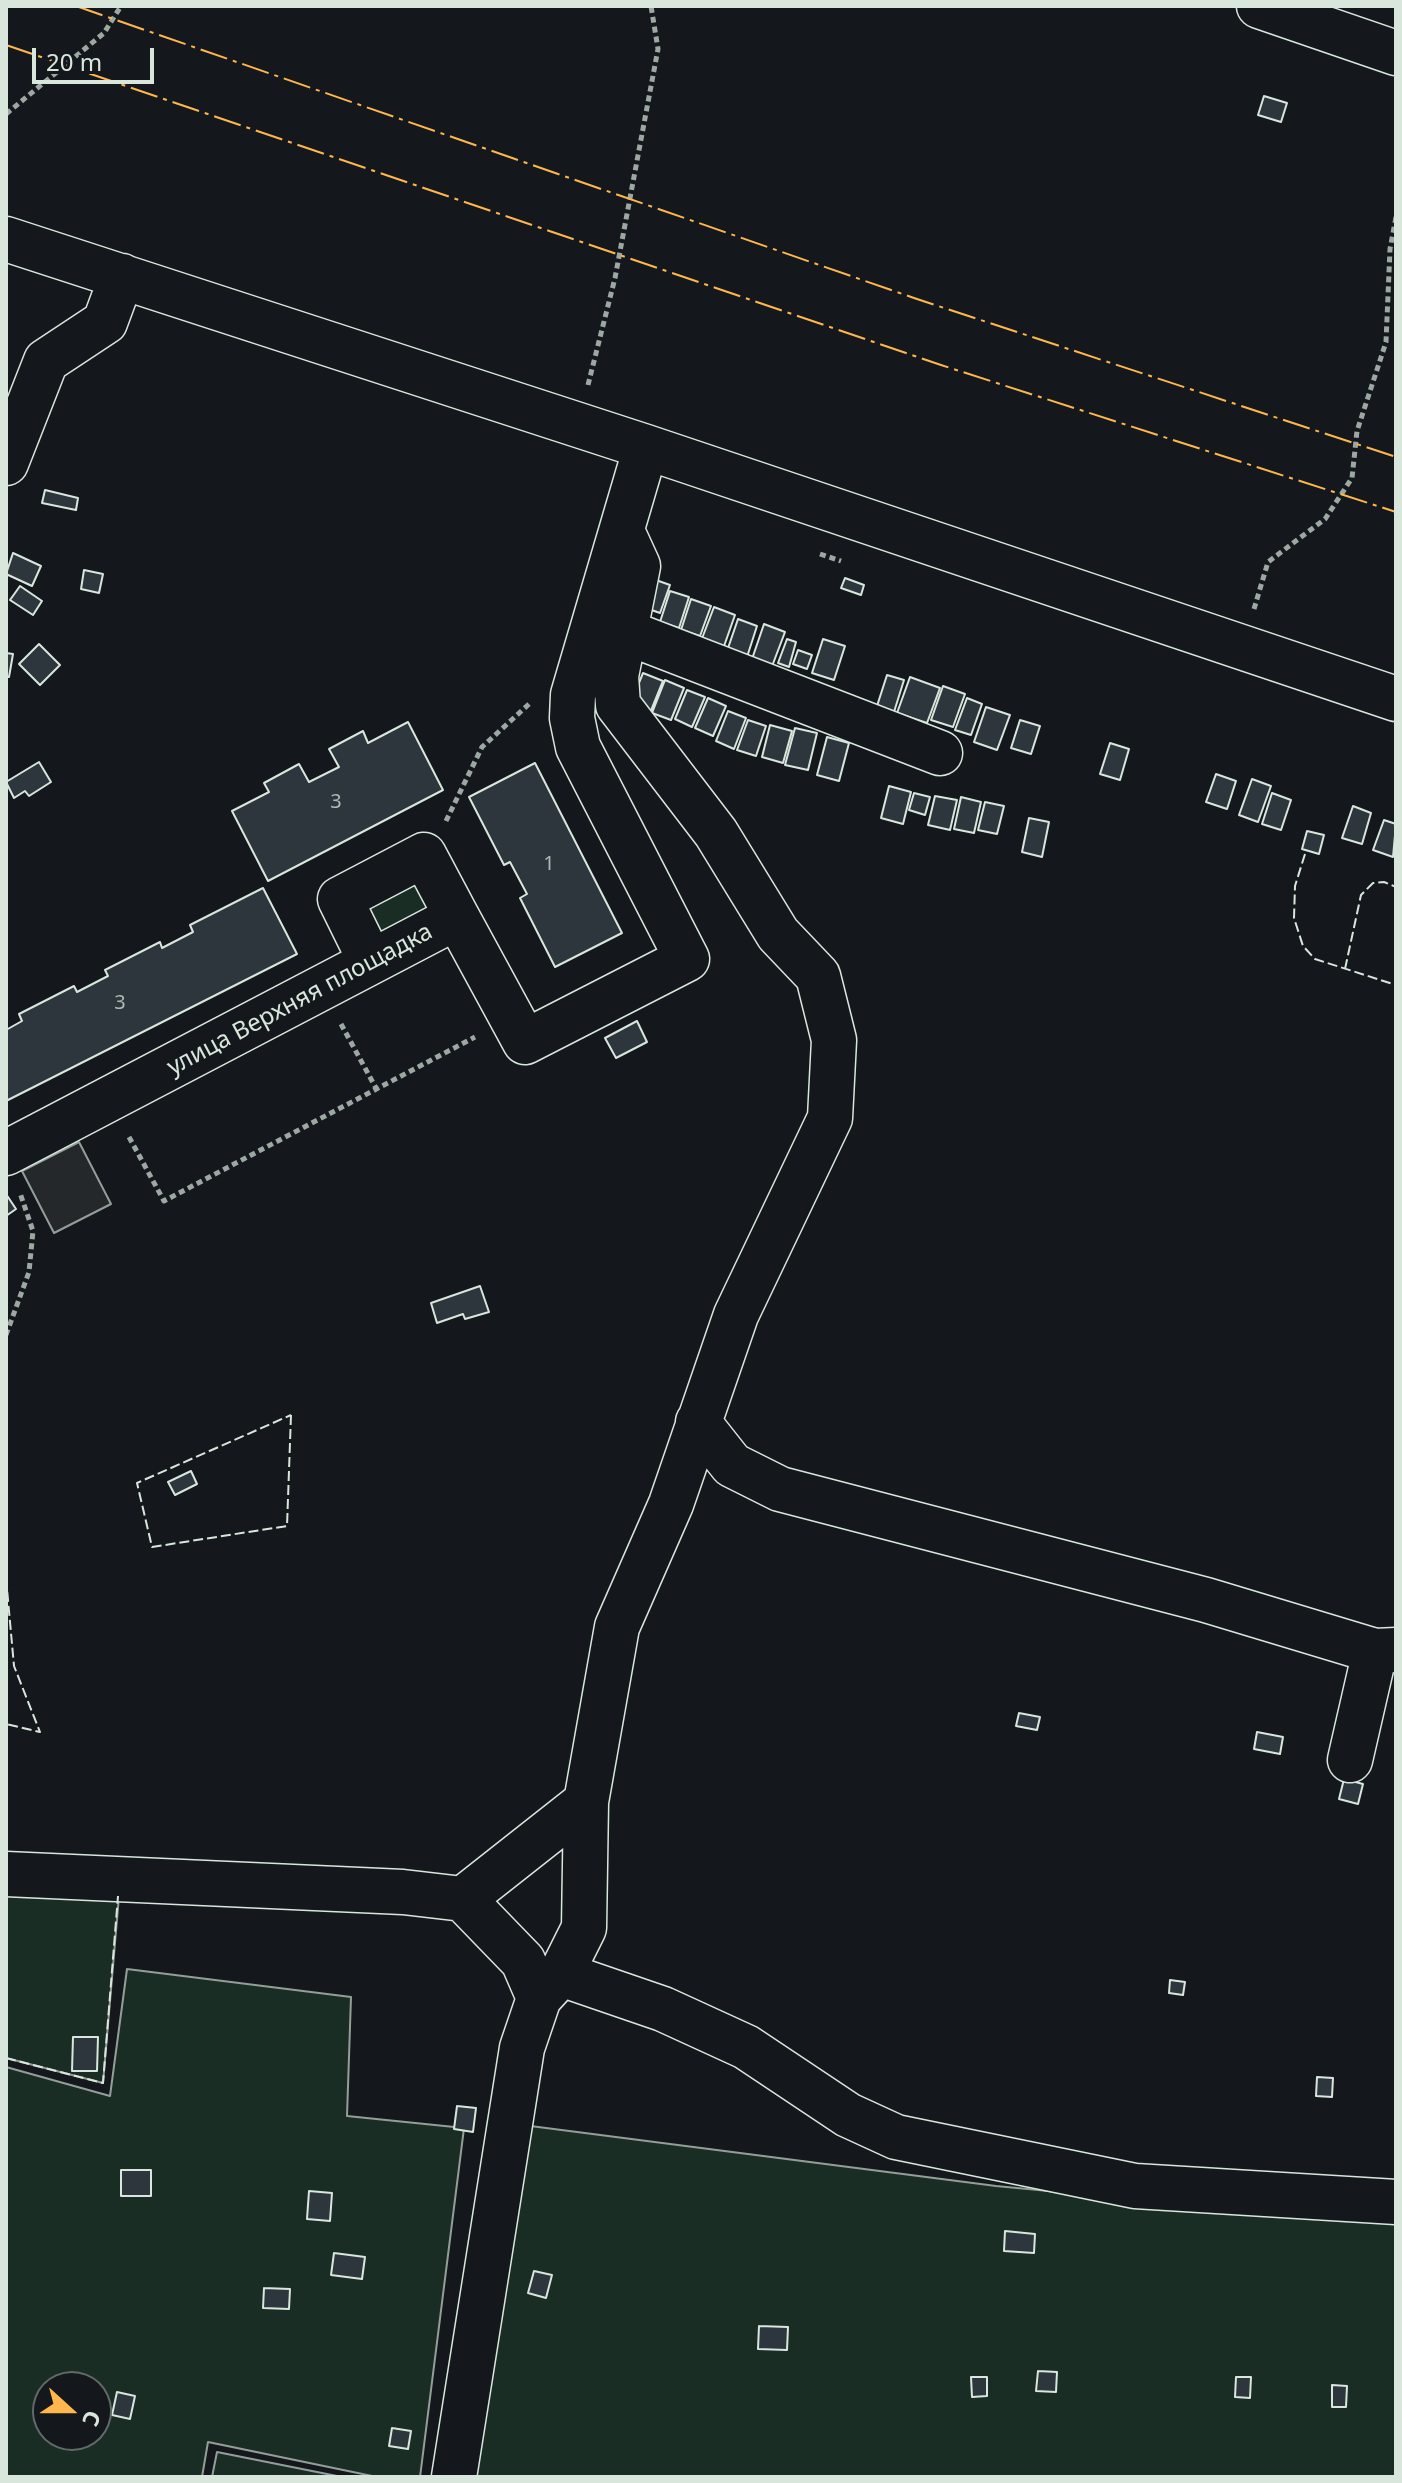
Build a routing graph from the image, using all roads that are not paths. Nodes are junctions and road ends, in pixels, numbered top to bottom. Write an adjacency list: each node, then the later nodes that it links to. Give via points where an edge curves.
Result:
1 (1265, 8): 2 (street, via 1346,12); 3 (street)
2 (1396, 22)
3 (1396, 53)
4 (6, 239): 5 (street)
5 (122, 276): 6 (street); 7 (street, via 105,322 46,361)
6 (646, 447): 8 (street, улица Верхняя площадка); 10 (street)
7 (6, 463)
8 (622, 531): 9 (street, via 638,566); 12 (street, улица Верхняя площадка, via 573,695 572,718 578,747 687,959 525,1042)
9 (626, 632): 11 (street); 15 (street, via 616,676 618,705 716,833 778,934 818,976 834,1040 830,1118 736,1315)
10 (1396, 699)
11 (940, 753)
12 (457, 917): 13 (street, улица Верхняя площадка); 13 (street, via 424,855 340,899)
13 (371, 962): 14 (street, улица Верхняя площадка, via 108,1100)
14 (10, 1167)
15 (698, 1422): 16 (street, via 732,1465 780,1489); 18 (street, via 671,1504 617,1627)
16 (1386, 1650): 17 (street)
17 (1350, 1760)
18 (586, 1802): 20 (street); 21 (street, via 584,1928)
19 (6, 1874): 20 (street)
20 (463, 1899): 21 (street)
21 (550, 1986): 22 (street, via 663,2009 746,2047 848,2115 896,2137 1135,2186); 23 (street, via 522,2048)
22 (1396, 2202)
23 (454, 2477)

